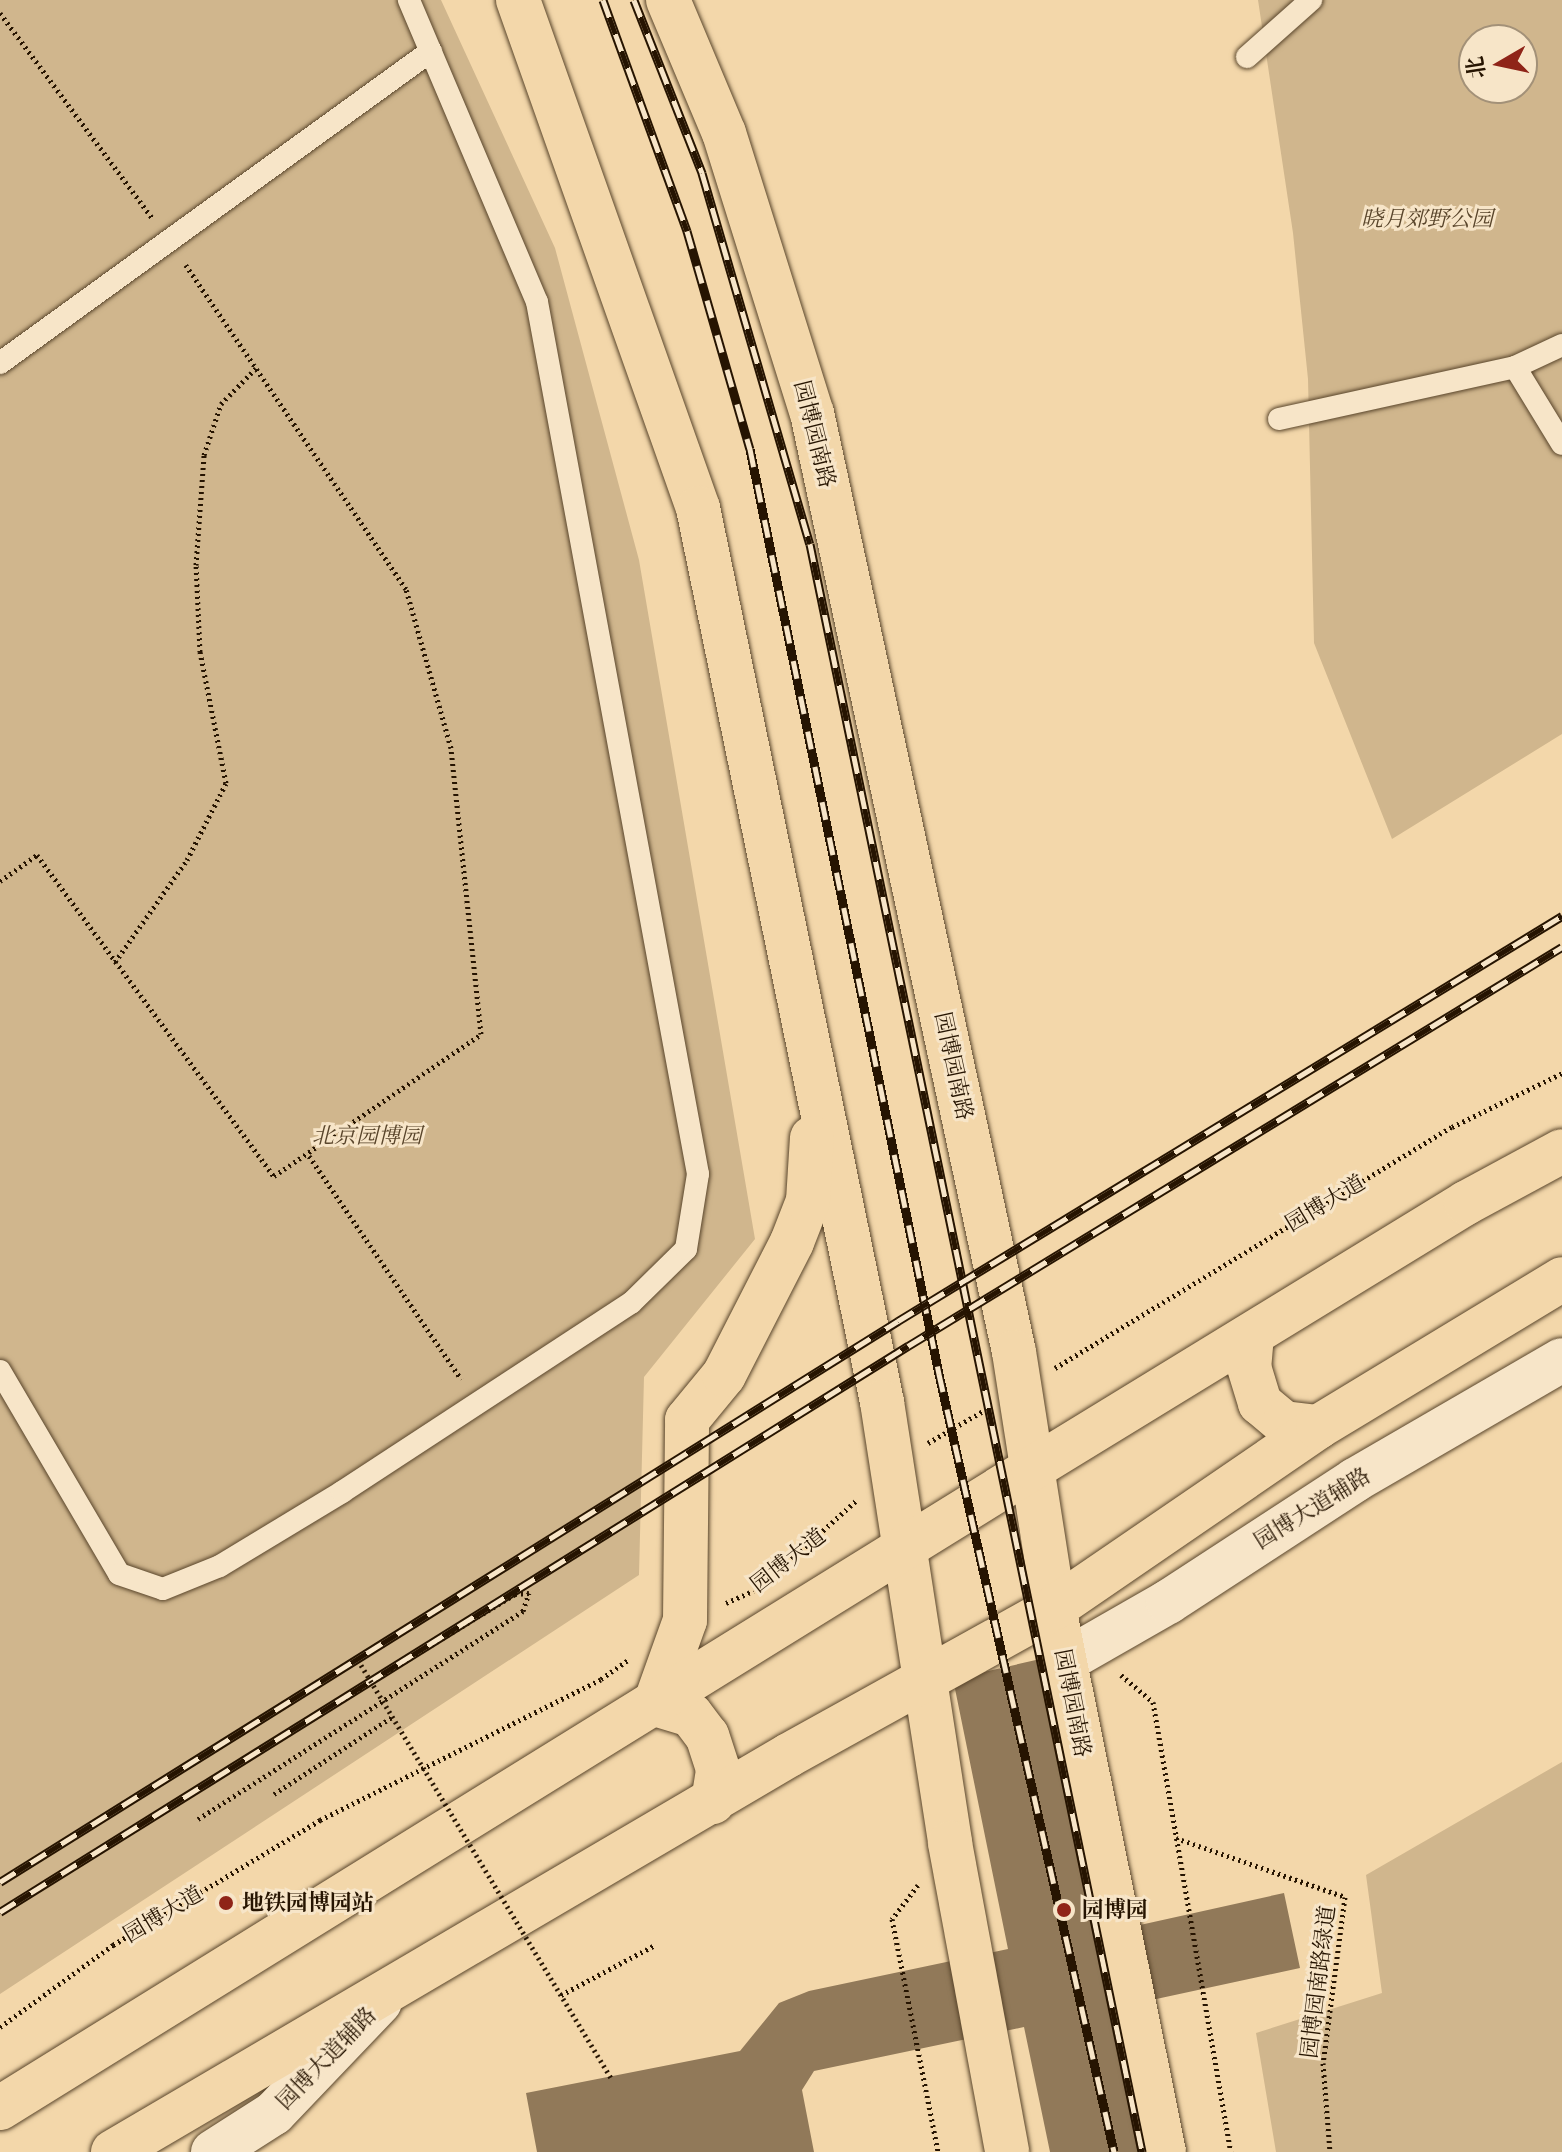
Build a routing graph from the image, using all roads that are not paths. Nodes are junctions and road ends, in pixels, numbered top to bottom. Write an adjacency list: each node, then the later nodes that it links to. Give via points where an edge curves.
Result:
1 (409, 0): 5 (lane)
2 (518, 0): 12 (main road, via 698,508)
3 (668, 0): 19 (main road, 园博园南路, via 724,133 812,413)
4 (1311, 0): 6 (lane)
5 (431, 51): 8 (lane); 17 (lane, via 537,302 698,1174 686,1249 631,1303 478,1403 220,1566 163,1589 119,1574)
6 (1247, 57)
7 (1562, 345): 9 (lane)
8 (0, 363)
9 (1515, 367): 10 (lane); 11 (lane)
10 (1279, 419)
11 (1562, 444)
12 (816, 1079): 20 (main road); 24 (main road, via 808,1201 724,1375 687,1420 685,1620)
13 (1562, 1151): 15 (main road, via 1466,1203)
14 (1562, 1279): 18 (main road)
15 (1252, 1335): 18 (main road, via 1249,1367 1260,1403 1284,1423); 19 (main road)
16 (1562, 1360): 22 (street, 园博大道辅路, via 1355,1480 1168,1602)
17 (0, 1371)
18 (1318, 1427): 21 (main road)
19 (1033, 1468): 20 (main road); 21 (main road, 园博园南路)
20 (906, 1546): 23 (main road); 24 (main road)
21 (1054, 1608): 22 (main road, 园博园南路); 23 (main road)
22 (1065, 1661): 31 (main road, 园博园南路)
23 (927, 1680): 25 (main road); 30 (main road, via 950,1843)
24 (655, 1704): 25 (main road, via 691,1715 707,1736 718,1769); 27 (main road)
25 (713, 1802): 26 (main road)
26 (394, 1986): 28 (main road); 29 (street, 园博大道辅路, via 274,2113)
27 (0, 2108)
28 (113, 2152)
29 (213, 2152)
30 (1007, 2152)
31 (1164, 2152)

